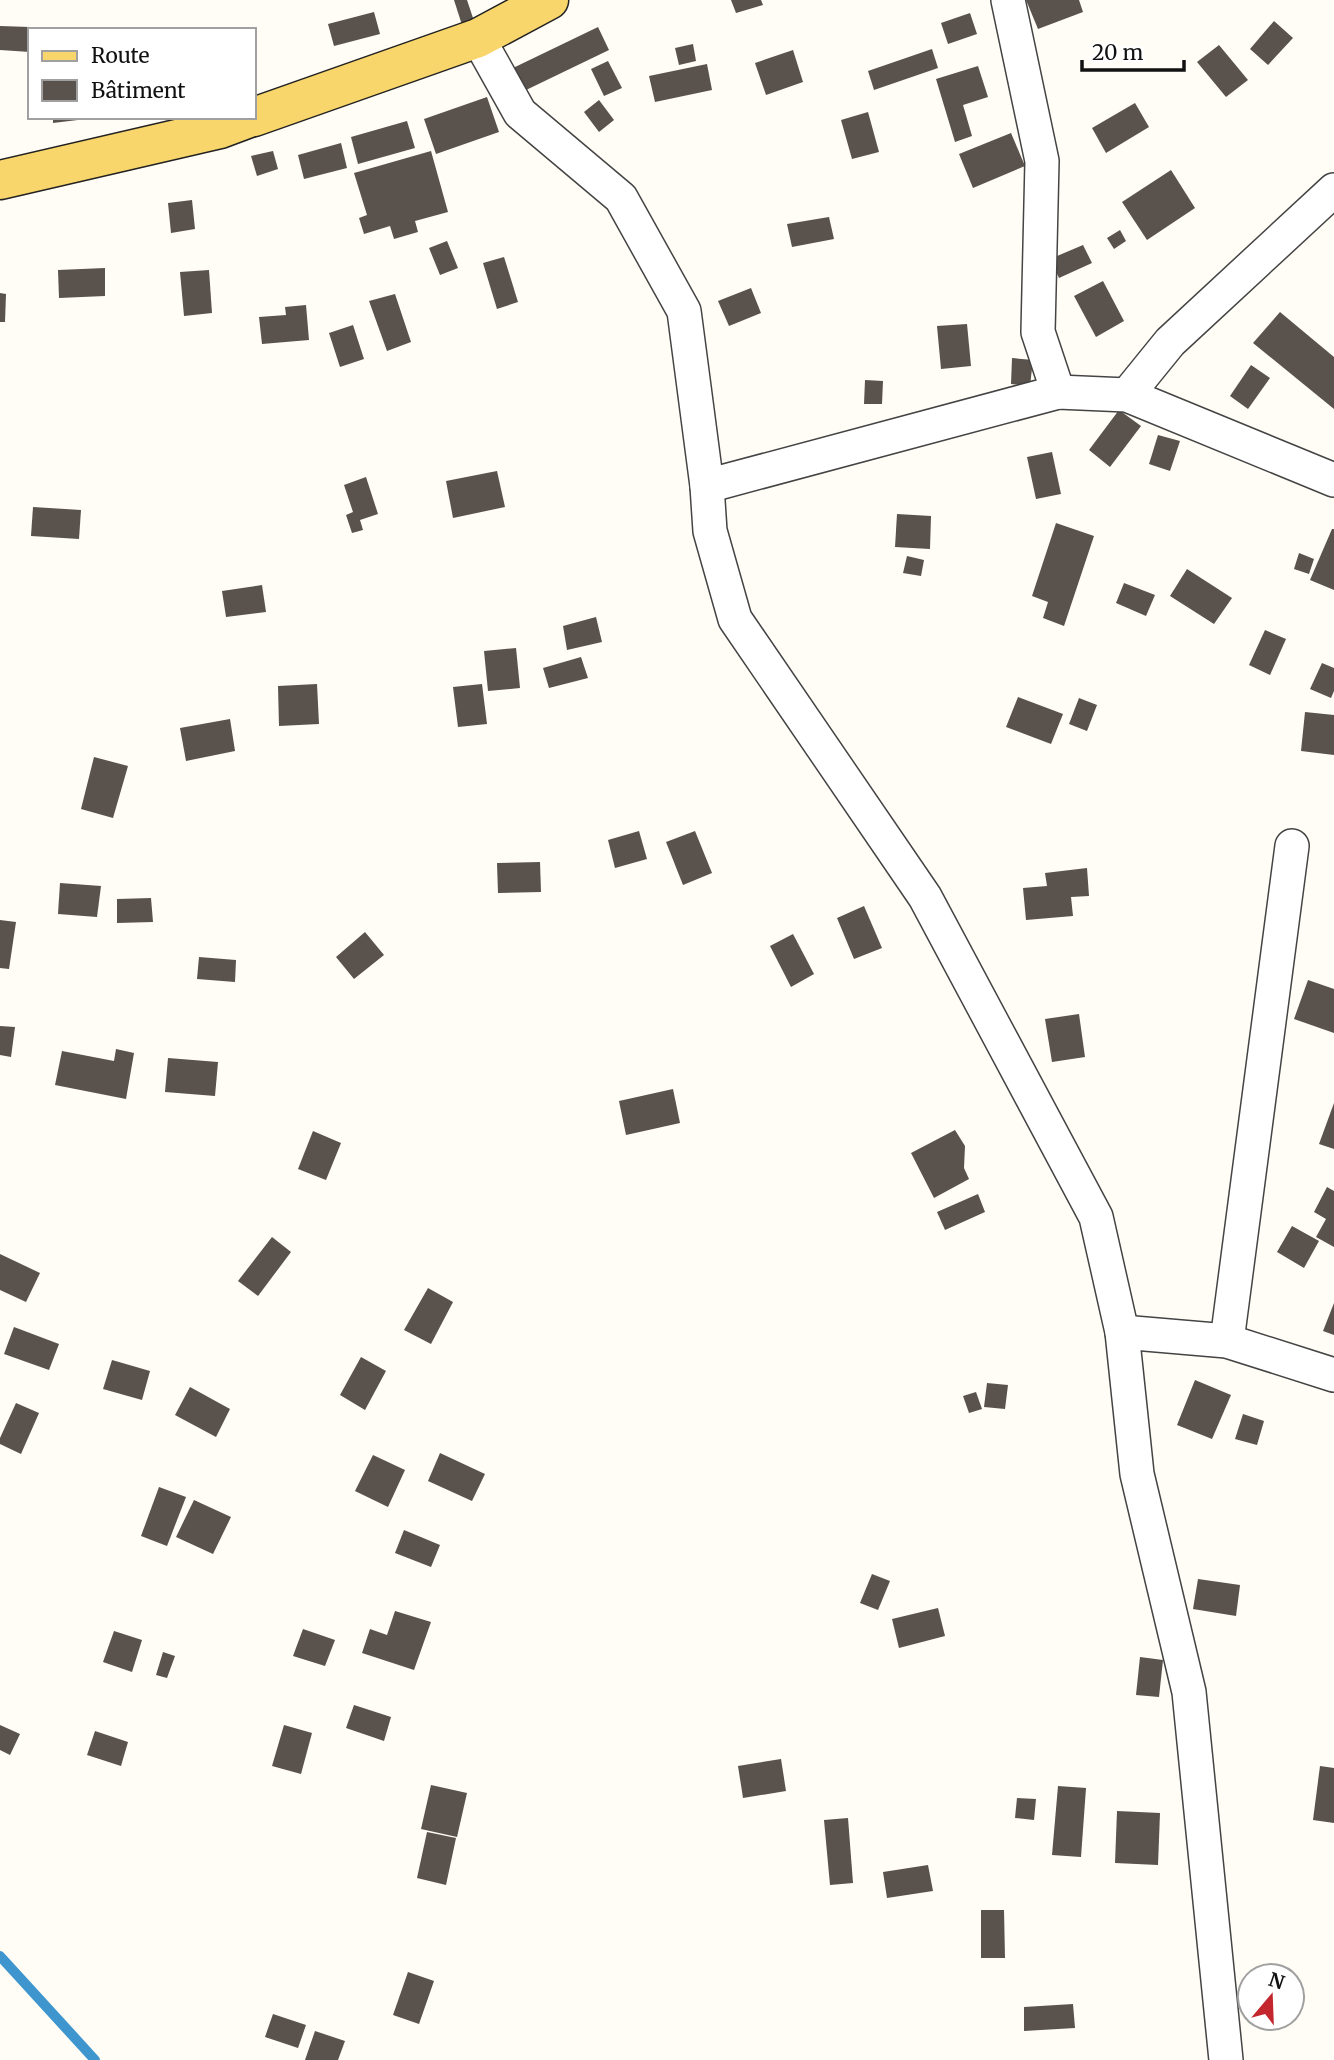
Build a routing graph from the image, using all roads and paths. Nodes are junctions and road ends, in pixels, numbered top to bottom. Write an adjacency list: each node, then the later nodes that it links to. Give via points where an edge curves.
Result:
1 (549, 0): 3 (main road)
2 (1008, 0): 8 (street, via 1042,161 1038,332)
3 (478, 38): 4 (main road); 11 (street, via 520,113 621,198 684,311)
4 (256, 116)
5 (248, 119): 6 (main road)
6 (0, 180)
7 (1334, 190): 9 (street, via 1170,342)
8 (1058, 392): 9 (street); 11 (street)
9 (1127, 395): 10 (street)
10 (1334, 480)
11 (707, 486): 13 (street, via 710,531 735,619 925,897 1097,1217)
12 (1292, 846): 14 (street)
13 (1122, 1332): 14 (street); 16 (street, via 1137,1474 1189,1692)
14 (1227, 1341): 15 (street)
15 (1334, 1375)
16 (1226, 2060)

